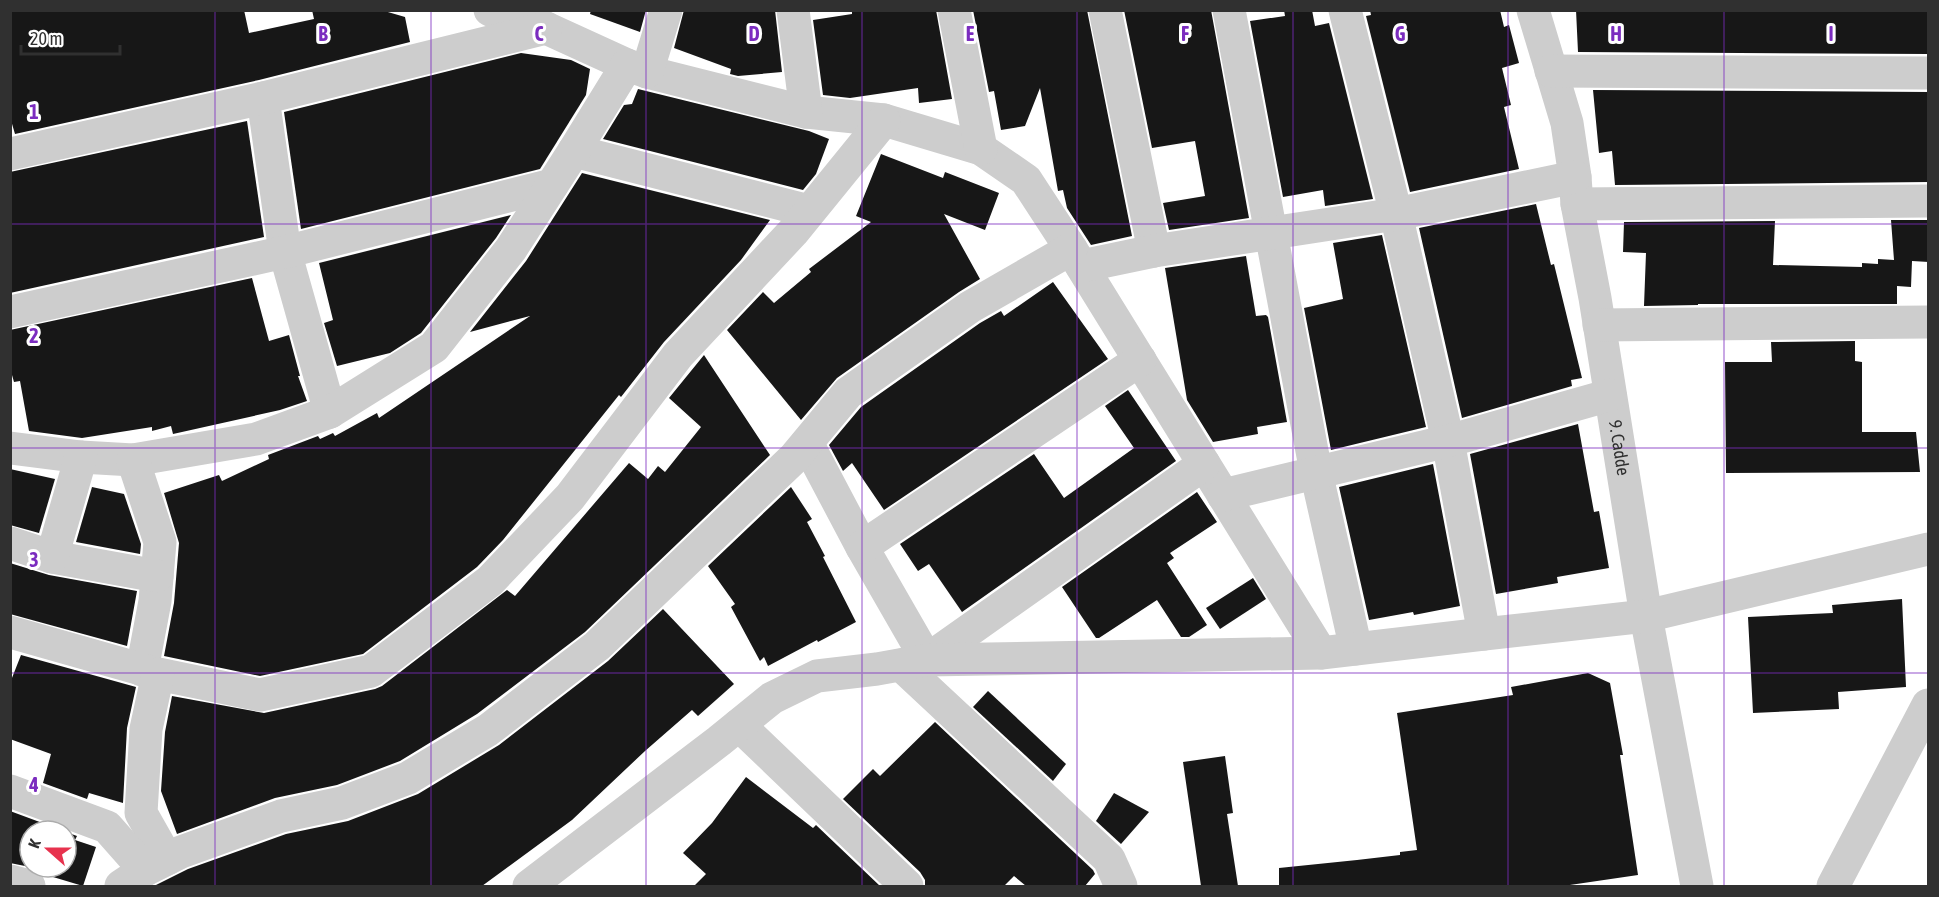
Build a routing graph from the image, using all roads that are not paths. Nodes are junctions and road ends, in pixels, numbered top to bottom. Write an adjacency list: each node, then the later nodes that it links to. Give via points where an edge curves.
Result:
1 (490, 10): 9 (street)
2 (666, 10): 10 (street)
3 (793, 10): 14 (street)
4 (954, 10): 16 (street)
5 (1105, 10): 25 (street)
6 (1229, 10): 24 (street)
7 (1346, 10): 23 (street)
8 (1533, 10): 11 (street, 9. Cadde)
9 (546, 28): 10 (street); 13 (street)
10 (637, 69): 14 (street); 17 (street)
11 (1551, 71): 12 (street); 20 (street, 9. Cadde, via 1567,123)
12 (1929, 73)
13 (263, 98): 18 (street); 26 (street)
14 (806, 112): 15 (street)
15 (884, 120): 16 (street); 22 (street)
16 (981, 149): 27 (street, via 1026,180)
17 (574, 151): 19 (street); 22 (street)
18 (10, 154)
19 (552, 184): 26 (street); 33 (street, via 511,249 434,347)
20 (1576, 191): 21 (street); 23 (street); 30 (street, 9. Cadde)
21 (1929, 201)
22 (809, 211): 53 (street, via 678,355 570,496 490,581 371,671 260,695)
23 (1396, 214): 24 (street); 34 (street)
24 (1269, 232): 25 (street); 40 (street)
25 (1154, 251): 27 (street)
26 (285, 252): 28 (street); 33 (street)
27 (1076, 258): 31 (street); 35 (street, via 970,307 848,393)
28 (10, 312)
29 (1929, 322): 30 (street)
30 (1599, 325): 32 (street, 9. Cadde)
31 (1140, 360): 39 (street); 43 (street)
32 (1610, 395): 34 (street); 47 (street, 9. Cadde)
33 (330, 412): 38 (street, via 256,439)
34 (1449, 441): 40 (street); 49 (street)
35 (807, 443): 43 (street); 57 (street, via 597,646 488,730 408,778 342,803 281,816 181,852)
36 (10, 448): 37 (street)
37 (81, 457): 38 (street); 45 (street)
38 (133, 460): 46 (street, via 160,542)
39 (1204, 464): 41 (street); 52 (street)
40 (1316, 472): 41 (street); 50 (street)
41 (1223, 495): 51 (street)
42 (10, 543): 45 (street)
43 (862, 547): 52 (street)
44 (1929, 549): 47 (street)
45 (52, 557): 46 (street)
46 (157, 576): 53 (street)
47 (1646, 616): 49 (street); 63 (street, 9. Cadde)
48 (10, 632): 53 (street)
49 (1484, 634): 50 (street)
50 (1356, 648): 51 (street)
51 (1321, 652): 52 (street)
52 (914, 663): 55 (street, via 817,676 772,698); 62 (street, via 1109,859)
53 (150, 672): 57 (street, via 141,813)
54 (1929, 705): 64 (street)
55 (739, 725): 60 (street); 61 (street)
56 (10, 791): 57 (street, via 107,827)
57 (144, 872)
58 (10, 881): 59 (street)
59 (29, 886)
60 (529, 886)
61 (907, 886)
62 (1121, 886)
63 (1696, 886)
64 (1833, 886)

